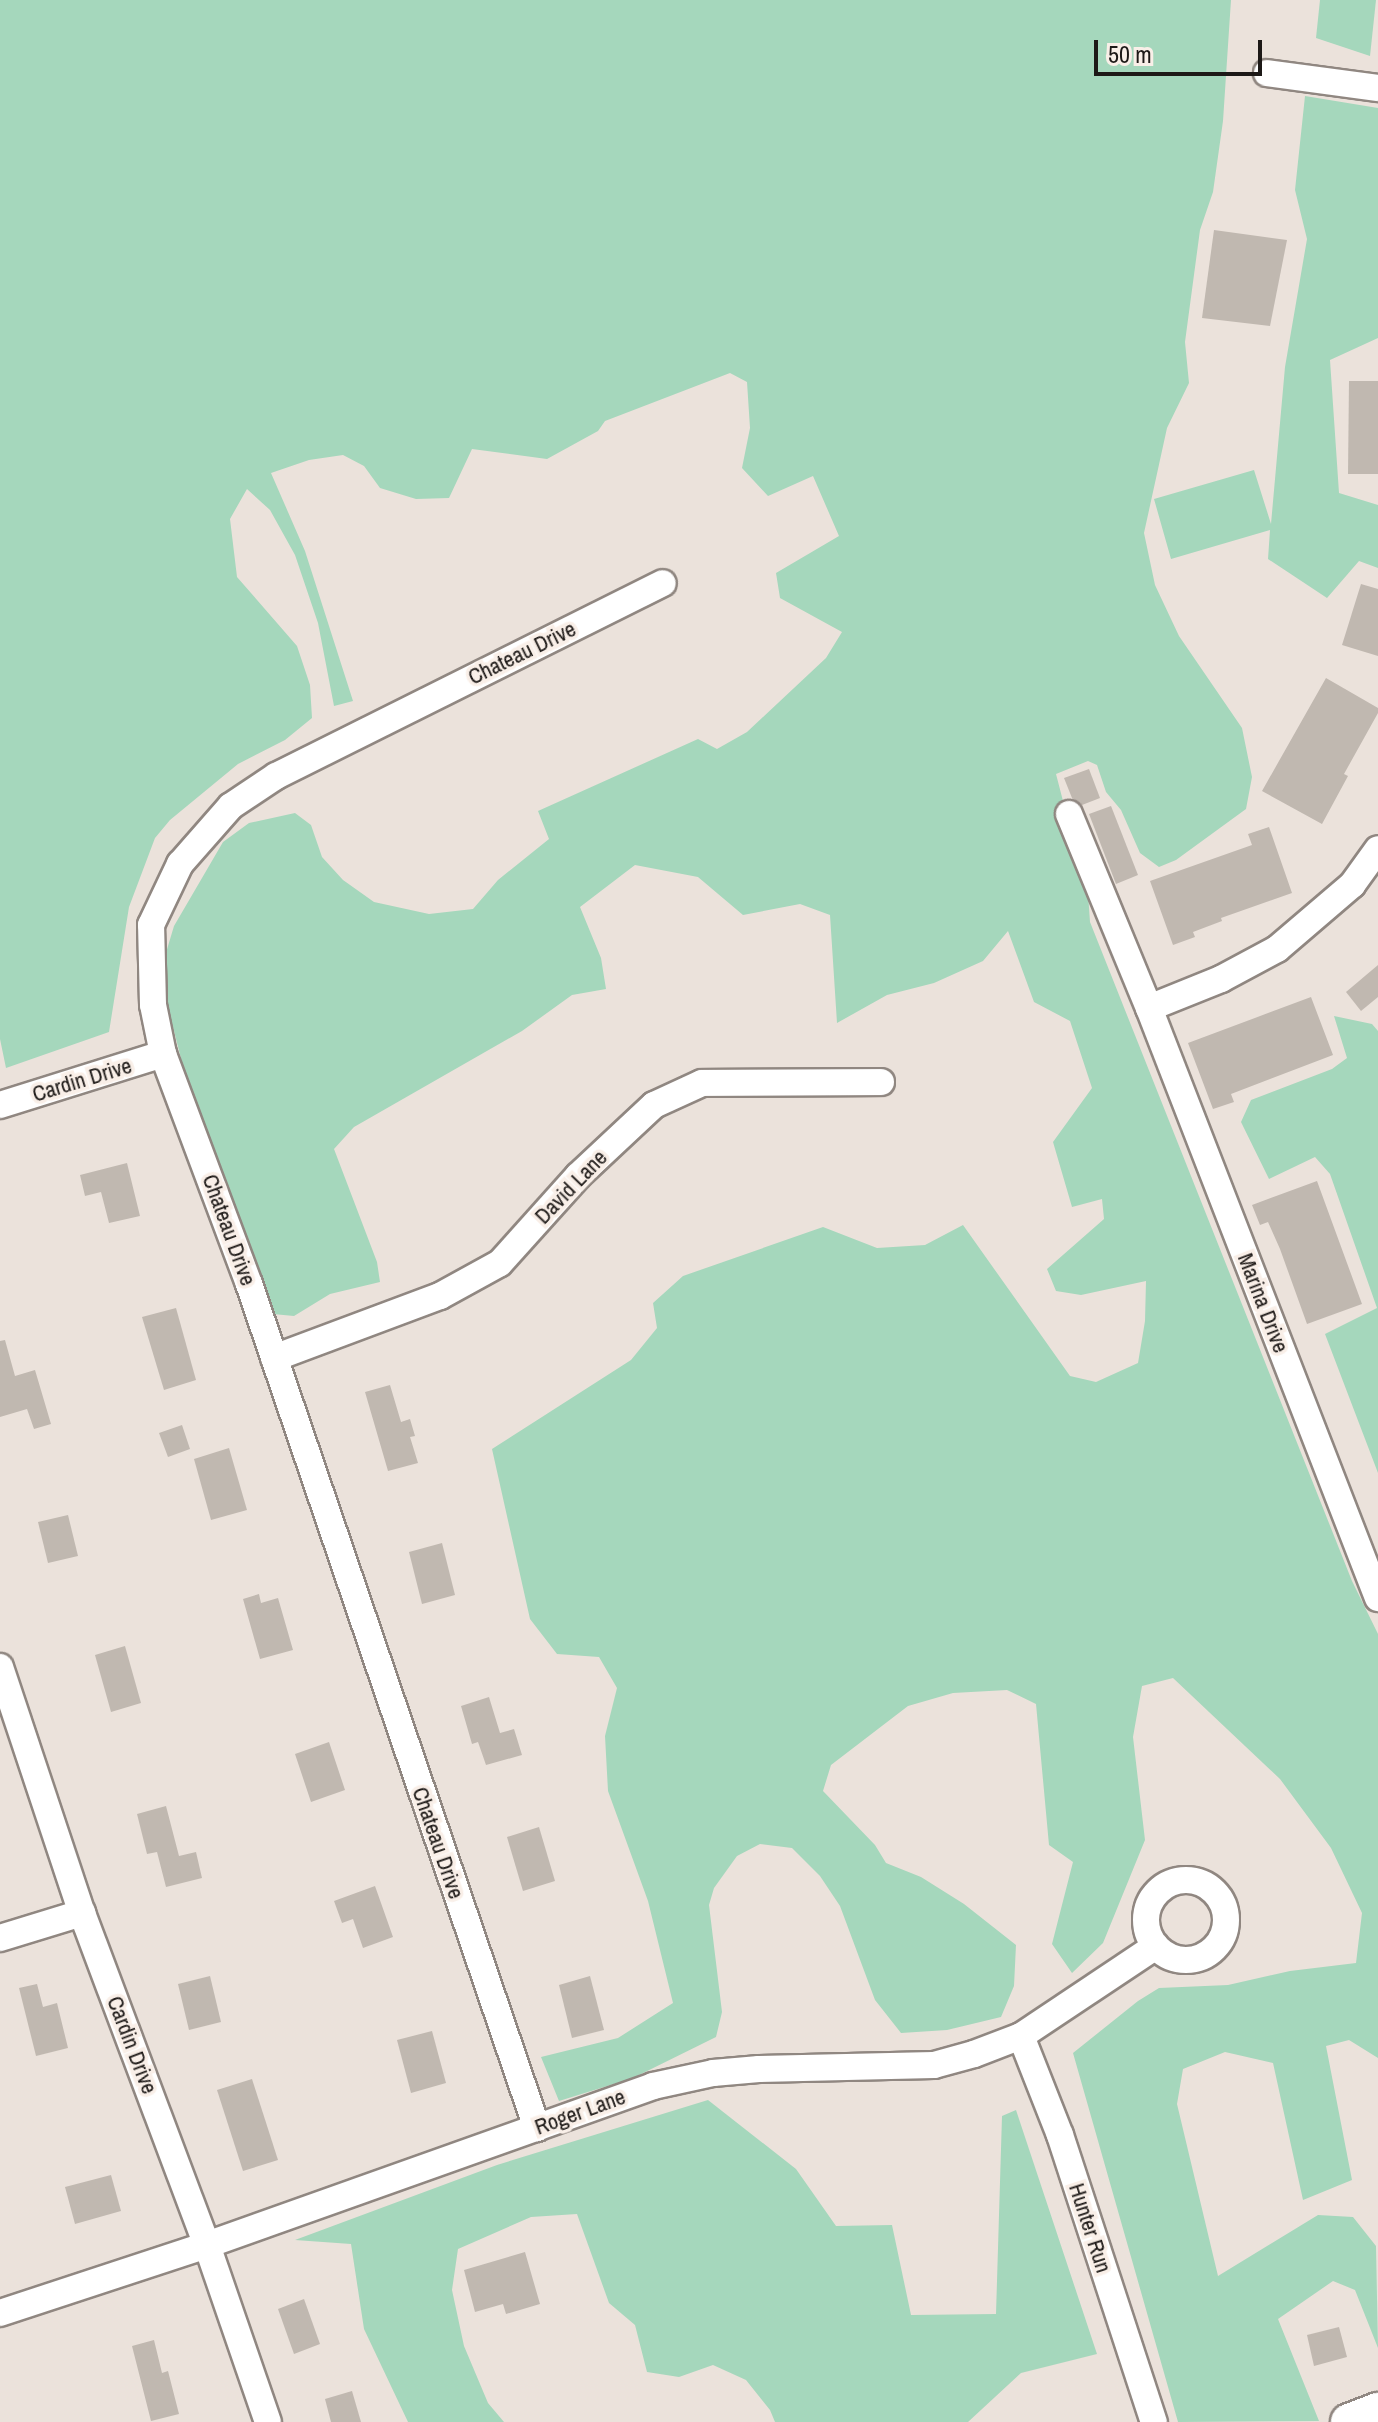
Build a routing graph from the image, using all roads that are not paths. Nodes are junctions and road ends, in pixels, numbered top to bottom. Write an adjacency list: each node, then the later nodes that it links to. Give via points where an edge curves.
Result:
1 (1267, 73): 2 (street)
2 (1378, 88)
3 (663, 583): 7 (street, Chateau Drive, via 276,776 231,806 180,864 151,925 153,1005)
4 (1069, 814): 6 (street, Marina Drive)
5 (1378, 849): 6 (street, via 1352,885 1277,949)
6 (1149, 1008): 11 (street, Marina Drive)
7 (163, 1054): 9 (street, Cardin Drive); 10 (street, Chateau Drive)
8 (881, 1082): 10 (street, David Lane, via 702,1083 654,1105 578,1176 500,1263 440,1296)
9 (0, 1105)
10 (274, 1358): 17 (street, Chateau Drive)
11 (1378, 1598)
12 (0, 1667): 13 (street, Cardin Drive)
13 (82, 1913): 14 (street); 18 (street, Cardin Drive)
14 (0, 1938)
15 (1156, 1946): 16 (street, Roger Lane)
16 (1021, 2036): 17 (street, Roger Lane, via 934,2065 823,2066 692,2077); 22 (street, Hunter Run, via 1060,2135)
17 (537, 2128): 18 (street, Roger Lane)
18 (207, 2245): 19 (street, Roger Lane); 21 (street, Cardin Drive)
19 (0, 2313)
20 (1378, 2411): 23 (street)
21 (268, 2422)
22 (1154, 2422)
23 (1349, 2422)

